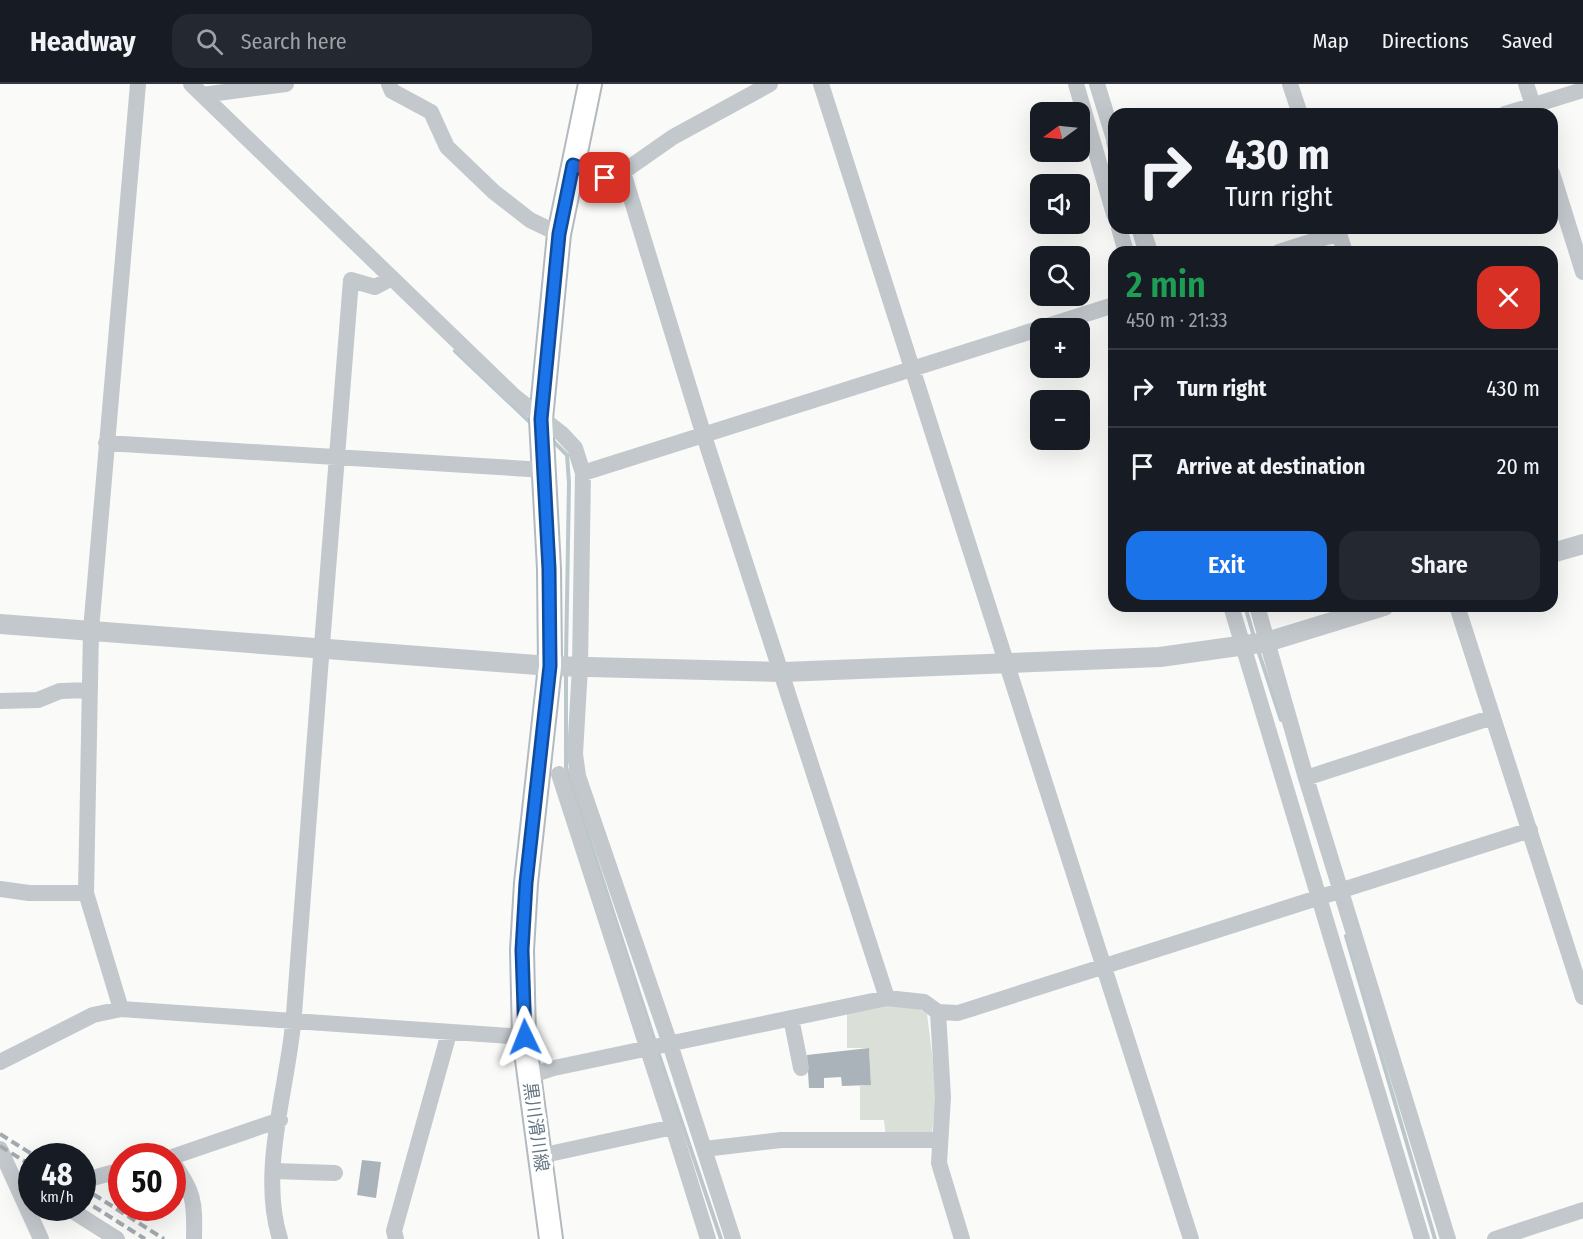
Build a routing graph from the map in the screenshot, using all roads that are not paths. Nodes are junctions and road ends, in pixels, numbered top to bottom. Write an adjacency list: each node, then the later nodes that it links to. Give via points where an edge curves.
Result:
1 (138, 84): 30 (street)
2 (286, 84): 11 (street)
3 (389, 84): 21 (street, via 392,91 431,112 447,147 494,192 530,220)
4 (590, 84): 17 (main road, 黒川滑川線)
5 (770, 84): 18 (street, via 673,137)
6 (820, 84): 27 (street)
7 (1076, 84): 20 (street)
8 (1097, 84): 16 (street)
9 (1290, 84): 13 (street)
10 (1526, 84): 14 (street)
11 (197, 90): 25 (street)
12 (1583, 90): 15 (street)
13 (1298, 108)
14 (1533, 108)
15 (1539, 108)
16 (1108, 120)
17 (573, 165): 18 (street, via 605,178); 21 (main road, 黒川滑川線)
18 (623, 172): 29 (street)
19 (1558, 192): 24 (street)
20 (1108, 193)
21 (559, 234): 28 (main road, 黒川滑川線)
22 (1327, 234): 23 (street)
23 (1294, 246)
24 (1583, 272)
25 (392, 278): 28 (street); 31 (street, via 375,287 351,280)
26 (1108, 307): 27 (street)
27 (913, 369): 29 (street); 44 (street)
28 (541, 419): 32 (main road, 黒川滑川線); 33 (street, via 574,448)
29 (704, 436): 33 (street); 47 (street)
30 (106, 443): 31 (street); 41 (street)
31 (336, 456): 32 (street); 43 (street)
32 (545, 470): 45 (main road, 黒川滑川線)
33 (583, 473): 46 (street)
34 (1583, 544): 35 (street)
35 (1558, 551)
36 (1234, 612): 42 (street)
37 (1256, 612): 42 (street)
38 (1364, 612): 42 (street)
39 (1459, 612): 50 (street)
40 (0, 624): 41 (street)
41 (91, 630): 43 (street); 48 (street)
42 (1253, 645): 44 (street, via 1160,657); 52 (street); 57 (street)
43 (322, 648): 45 (street); 64 (street)
44 (1007, 664): 47 (street); 58 (street)
45 (550, 666): 46 (street); 66 (main road, 黒川滑川線, via 526,883 522,950)
46 (580, 667): 47 (street); 67 (street, via 575,754 578,776)
47 (783, 672): 60 (street)
48 (90, 690): 49 (street, via 60,691 38,700); 56 (street)
49 (0, 701)
50 (1493, 717): 52 (street); 53 (street)
51 (559, 774): 68 (street)
52 (1306, 778): 55 (street)
53 (1530, 830): 55 (street); 59 (street)
54 (0, 889): 56 (street)
55 (1342, 890): 57 (street); 97 (street)
56 (86, 893): 61 (street)
57 (1320, 897): 58 (street); 96 (street)
58 (1104, 966): 62 (street, via 958,1013); 95 (street)
59 (1583, 997)
60 (887, 998): 62 (street, via 924,1002); 63 (street)
61 (121, 1009): 64 (street); 69 (street, via 93,1015)
62 (938, 1012): 74 (street, via 943,1097)
63 (791, 1018): 67 (street); 70 (street)
64 (294, 1023): 65 (street); 72 (street)
65 (449, 1033): 66 (street); 90 (street, via 394,1231)
66 (525, 1037): 71 (main road, 黒川滑川線)
67 (670, 1044): 68 (street); 76 (street)
68 (646, 1049): 71 (street); 73 (street)
69 (0, 1062)
70 (801, 1068)
71 (529, 1076): 78 (main road, 黒川滑川線)
72 (280, 1120): 77 (street); 79 (street)
73 (673, 1127): 78 (street); 92 (street)
74 (939, 1140): 76 (street, via 781,1140); 94 (street, via 939,1163)
75 (0, 1149): 82 (street)
76 (704, 1149): 93 (street)
77 (186, 1154)
78 (540, 1156): 91 (main road, 黒川滑川線)
79 (273, 1171): 80 (street); 89 (street, via 274,1222)
80 (334, 1173)
81 (186, 1181): 88 (street, via 195,1202)
82 (18, 1182)
83 (1583, 1210): 98 (street)
84 (35, 1221): 86 (street)
85 (89, 1221): 87 (street)
86 (41, 1239)
87 (117, 1239)
88 (194, 1239)
89 (280, 1239)
90 (396, 1239)
91 (551, 1239)
92 (708, 1239)
93 (733, 1239)
94 (962, 1239)
95 (1191, 1239)
96 (1422, 1239)
97 (1448, 1239)
98 (1495, 1239)

